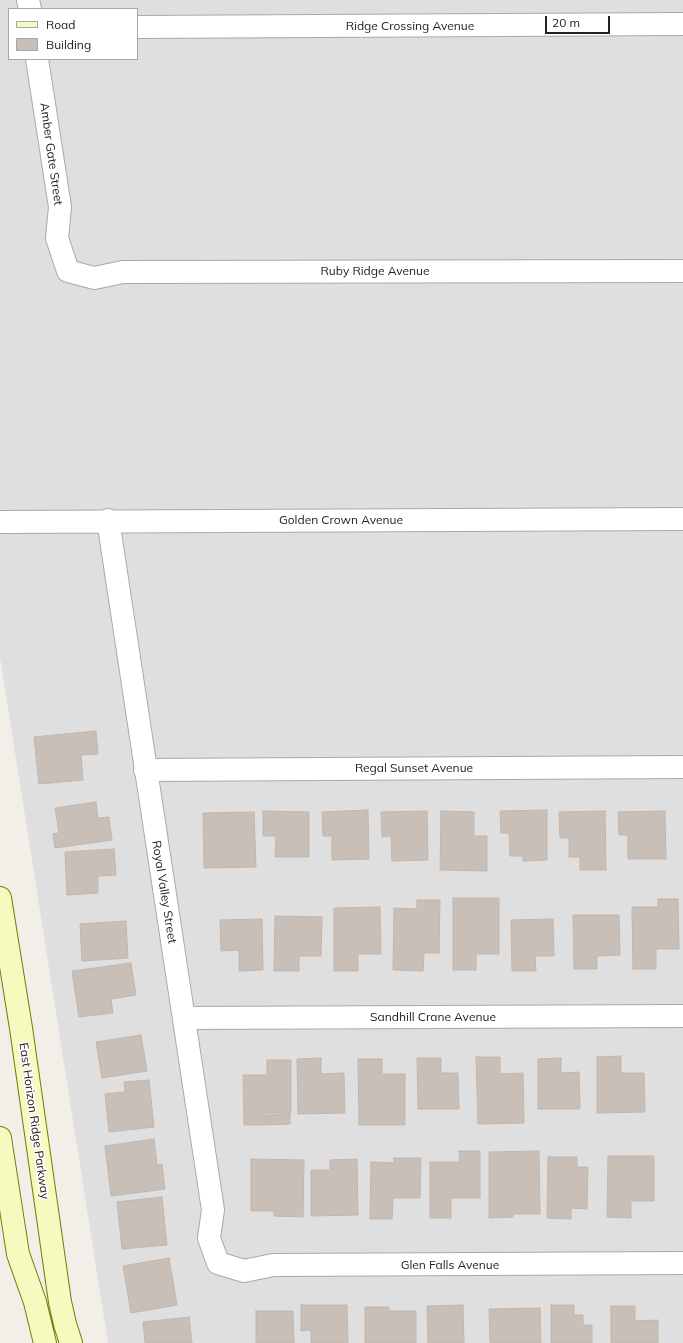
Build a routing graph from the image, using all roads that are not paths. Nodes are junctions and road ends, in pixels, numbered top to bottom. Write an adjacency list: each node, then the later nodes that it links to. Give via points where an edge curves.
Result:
1 (683, 24): 2 (street, Ridge Crossing Avenue)
2 (138, 27)
3 (37, 60): 4 (street, Amber Gate Street, via 60,207 58,238)
4 (68, 271): 5 (street, Ruby Ridge Avenue, via 94,278 123,272)
5 (683, 271)
6 (683, 519): 7 (street, Golden Crown Avenue)
7 (108, 520): 8 (street, Golden Crown Avenue); 10 (street, Royal Valley Street)
8 (0, 522)
9 (683, 767): 10 (street, Regal Sunset Avenue)
10 (145, 770): 13 (street, Royal Valley Street)
11 (0, 898): 18 (main road, East Horizon Ridge Parkway, via 60,1302)
12 (683, 1016): 13 (street, Sandhill Crane Avenue)
13 (184, 1018): 15 (street, Royal Valley Street, via 213,1210 209,1238)
14 (0, 1138): 17 (main road, via 18,1254 35,1302)
15 (218, 1263): 16 (street, Glen Falls Avenue, via 244,1271 273,1265)
16 (683, 1263)
17 (45, 1343)
18 (71, 1343)

